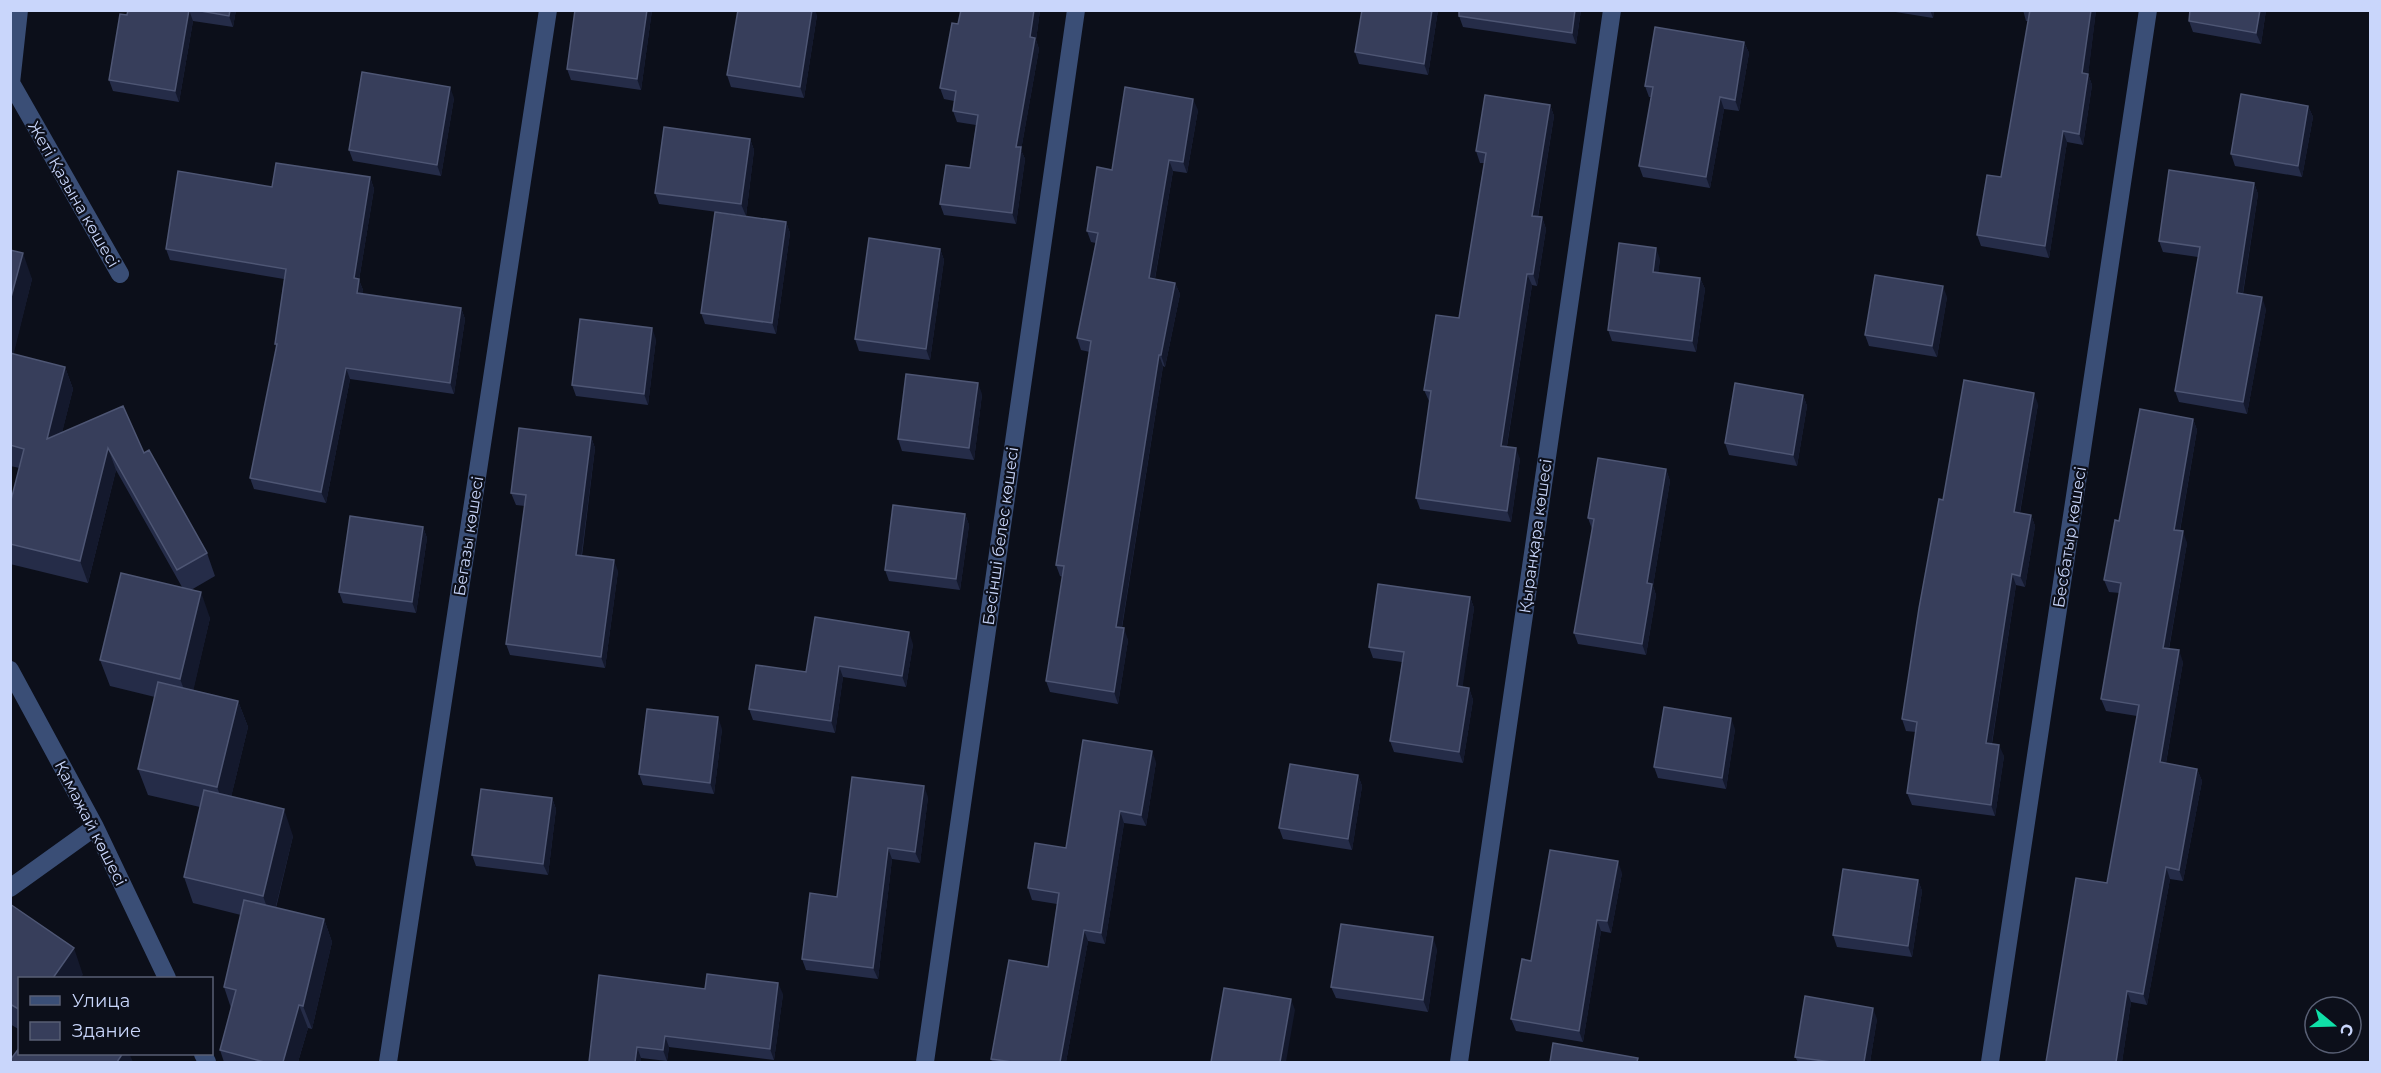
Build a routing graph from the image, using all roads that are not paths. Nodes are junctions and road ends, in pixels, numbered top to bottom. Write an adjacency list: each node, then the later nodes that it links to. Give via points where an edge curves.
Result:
1 (19, 10): 6 (street, Жеті Қазына көшесі, via 11,83)
2 (548, 10): 11 (street, Бегазы көшесі)
3 (1076, 10): 12 (street, Бесінші белес көшесі)
4 (1612, 10): 13 (street, Қыранқара көшесі)
5 (2148, 10): 14 (street, Бесбатыр көшесі)
6 (120, 274)
7 (10, 670): 8 (street, Қамажай көшесі)
8 (95, 827): 9 (street); 10 (street, Қамажай көшесі)
9 (10, 888)
10 (167, 977)
11 (388, 1062)
12 (925, 1062)
13 (1459, 1062)
14 (1990, 1062)

